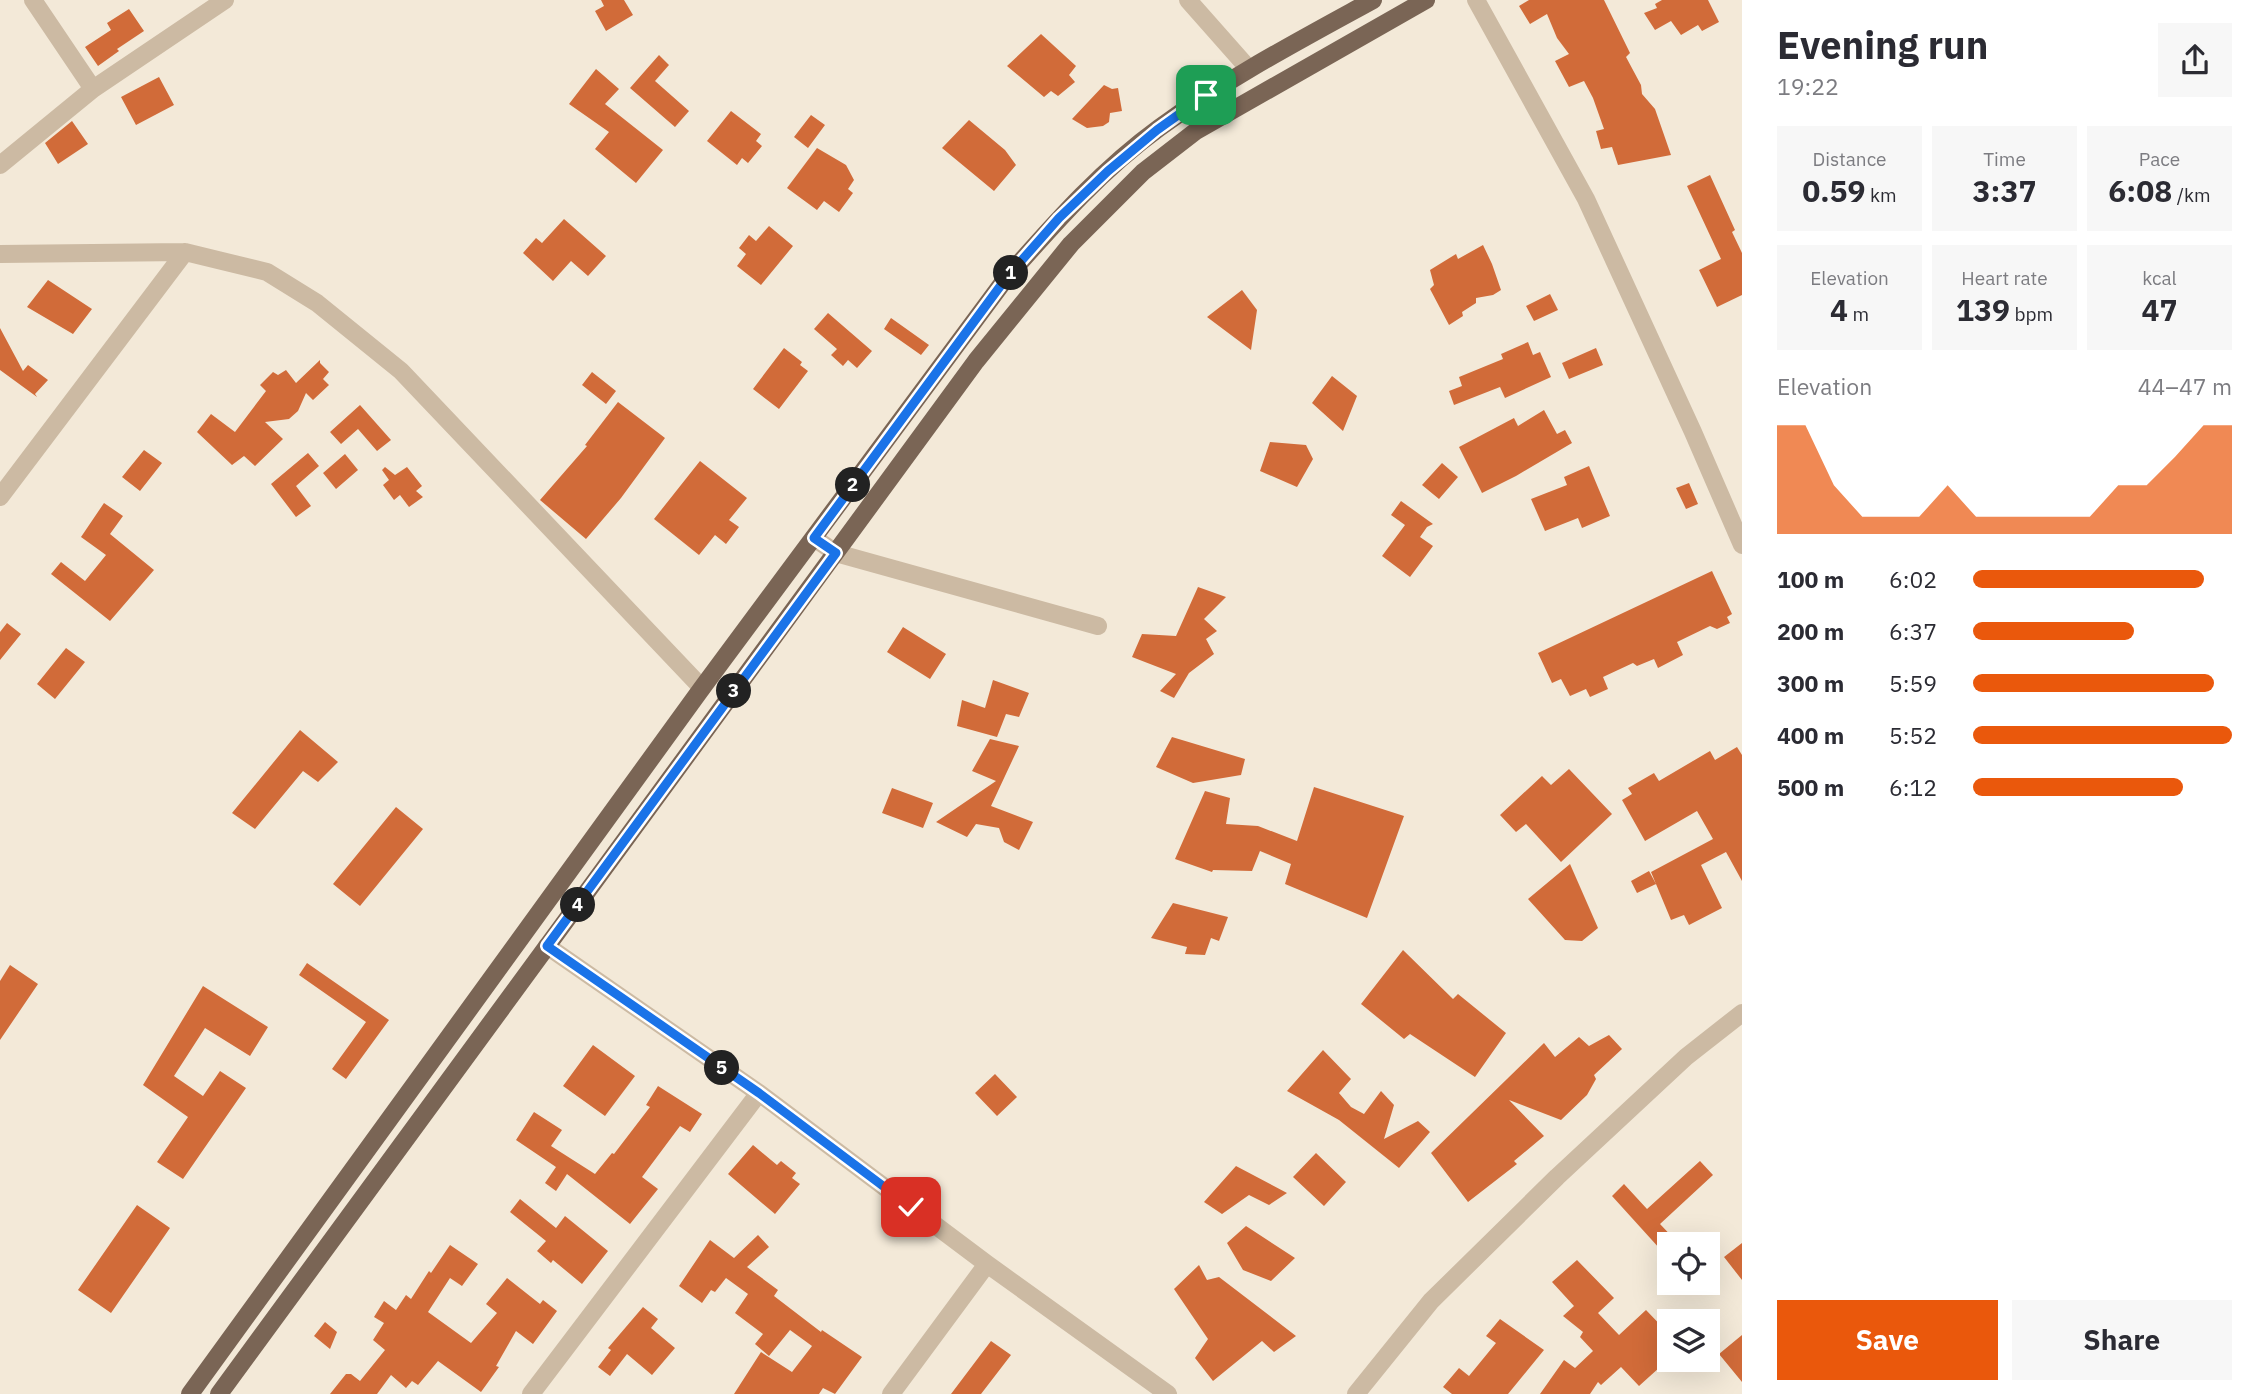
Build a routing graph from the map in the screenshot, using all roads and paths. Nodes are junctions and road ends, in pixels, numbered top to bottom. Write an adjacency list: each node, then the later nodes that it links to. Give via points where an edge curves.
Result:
1 (33, 0): 8 (street)
2 (225, 0): 8 (street)
3 (1188, 0): 7 (street)
4 (1373, 0): 7 (main road)
5 (1426, 0): 15 (main road, via 1196,131 1143,172 1071,244 985,351)
6 (1476, 0): 14 (street, via 1586,199)
7 (1249, 69): 13 (main road, via 1157,130 1059,218 1007,277)
8 (93, 89): 9 (street)
9 (0, 165)
10 (185, 252): 11 (street); 12 (street); 17 (street, via 267,272 317,303 401,371)
11 (0, 254)
12 (0, 497)
13 (814, 538): 15 (street); 17 (main road)
14 (1742, 545)
15 (836, 553): 16 (street); 18 (main road)
16 (1098, 626)
17 (702, 688): 22 (main road)
18 (547, 946): 20 (street); 23 (main road)
19 (1742, 1013): 27 (street, via 1686,1057 1431,1301)
20 (759, 1093): 21 (street); 24 (street)
21 (987, 1264): 25 (street); 26 (street)
22 (190, 1394)
23 (219, 1394)
24 (531, 1394)
25 (891, 1394)
26 (1168, 1394)
27 (1356, 1394)

